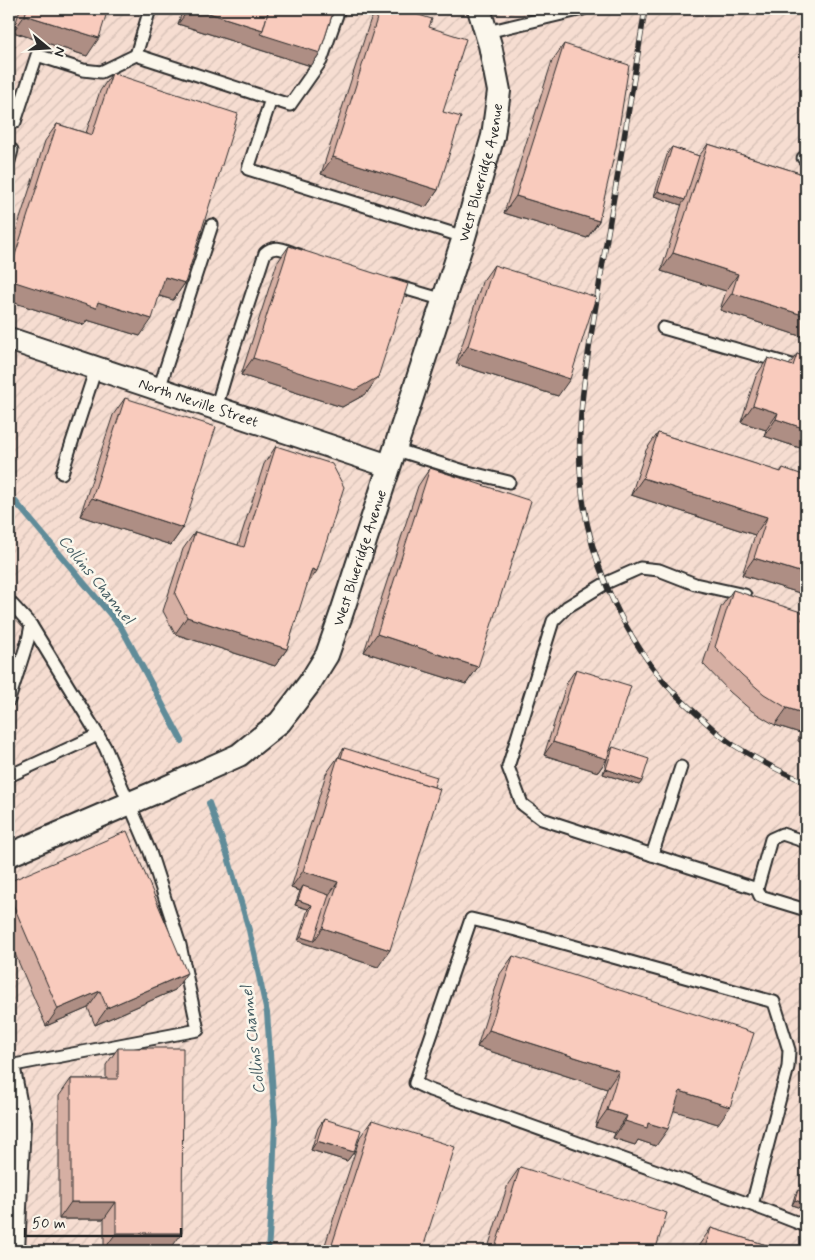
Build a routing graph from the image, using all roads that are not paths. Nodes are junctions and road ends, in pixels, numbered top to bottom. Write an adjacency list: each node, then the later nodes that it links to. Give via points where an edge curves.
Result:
1 (150, 9): 6 (lane)
2 (339, 9): 7 (lane, via 321,61 290,104)
3 (478, 9): 5 (street, West Blueridge Avenue)
4 (583, 9): 5 (lane)
5 (487, 32): 10 (street, West Blueridge Avenue, via 499,91 493,136)
6 (136, 55): 7 (lane); 8 (lane, via 101,72 83,70 37,54)
7 (271, 99): 10 (lane, via 248,169)
8 (15, 122)
9 (212, 225): 18 (lane)
10 (464, 237): 13 (street, West Blueridge Avenue)
11 (306, 257): 19 (lane, via 277,248 270,248 265,253)
12 (381, 281): 13 (lane)
13 (444, 300): 20 (street, West Blueridge Avenue)
14 (663, 328): 17 (lane)
15 (9, 339): 16 (street, North Neville Street)
16 (96, 368): 18 (street, North Neville Street); 21 (lane)
17 (806, 369)
18 (159, 389): 19 (street, North Neville Street)
19 (216, 408): 20 (street, North Neville Street)
20 (392, 457): 22 (lane); 30 (street, West Blueridge Avenue, via 327,655 292,707 280,722 238,756)
21 (62, 472)
22 (509, 482)
23 (757, 599): 33 (lane, via 695,584 659,570 640,568 606,583 567,607 553,621 508,768 522,804 542,819)
24 (9, 601): 25 (lane)
25 (31, 625): 26 (lane); 27 (lane)
26 (9, 700)
27 (98, 735): 29 (lane); 30 (lane)
28 (681, 767): 33 (lane)
29 (9, 776)
30 (130, 803): 32 (street, West Blueridge Avenue); 36 (lane, via 150,852 180,945 198,1030)
31 (806, 842): 34 (lane, via 782,834 771,839)
32 (9, 855)
33 (652, 855): 34 (lane)
34 (757, 889): 35 (lane, via 760,896)
35 (806, 910)
36 (9, 1066)
37 (9, 1070): 40 (street, via 19,1122)
38 (752, 1205): 38 (lane, via 788,1067 789,1050 774,1002 471,919 415,1083); 39 (lane)
39 (806, 1226)
40 (15, 1247)

